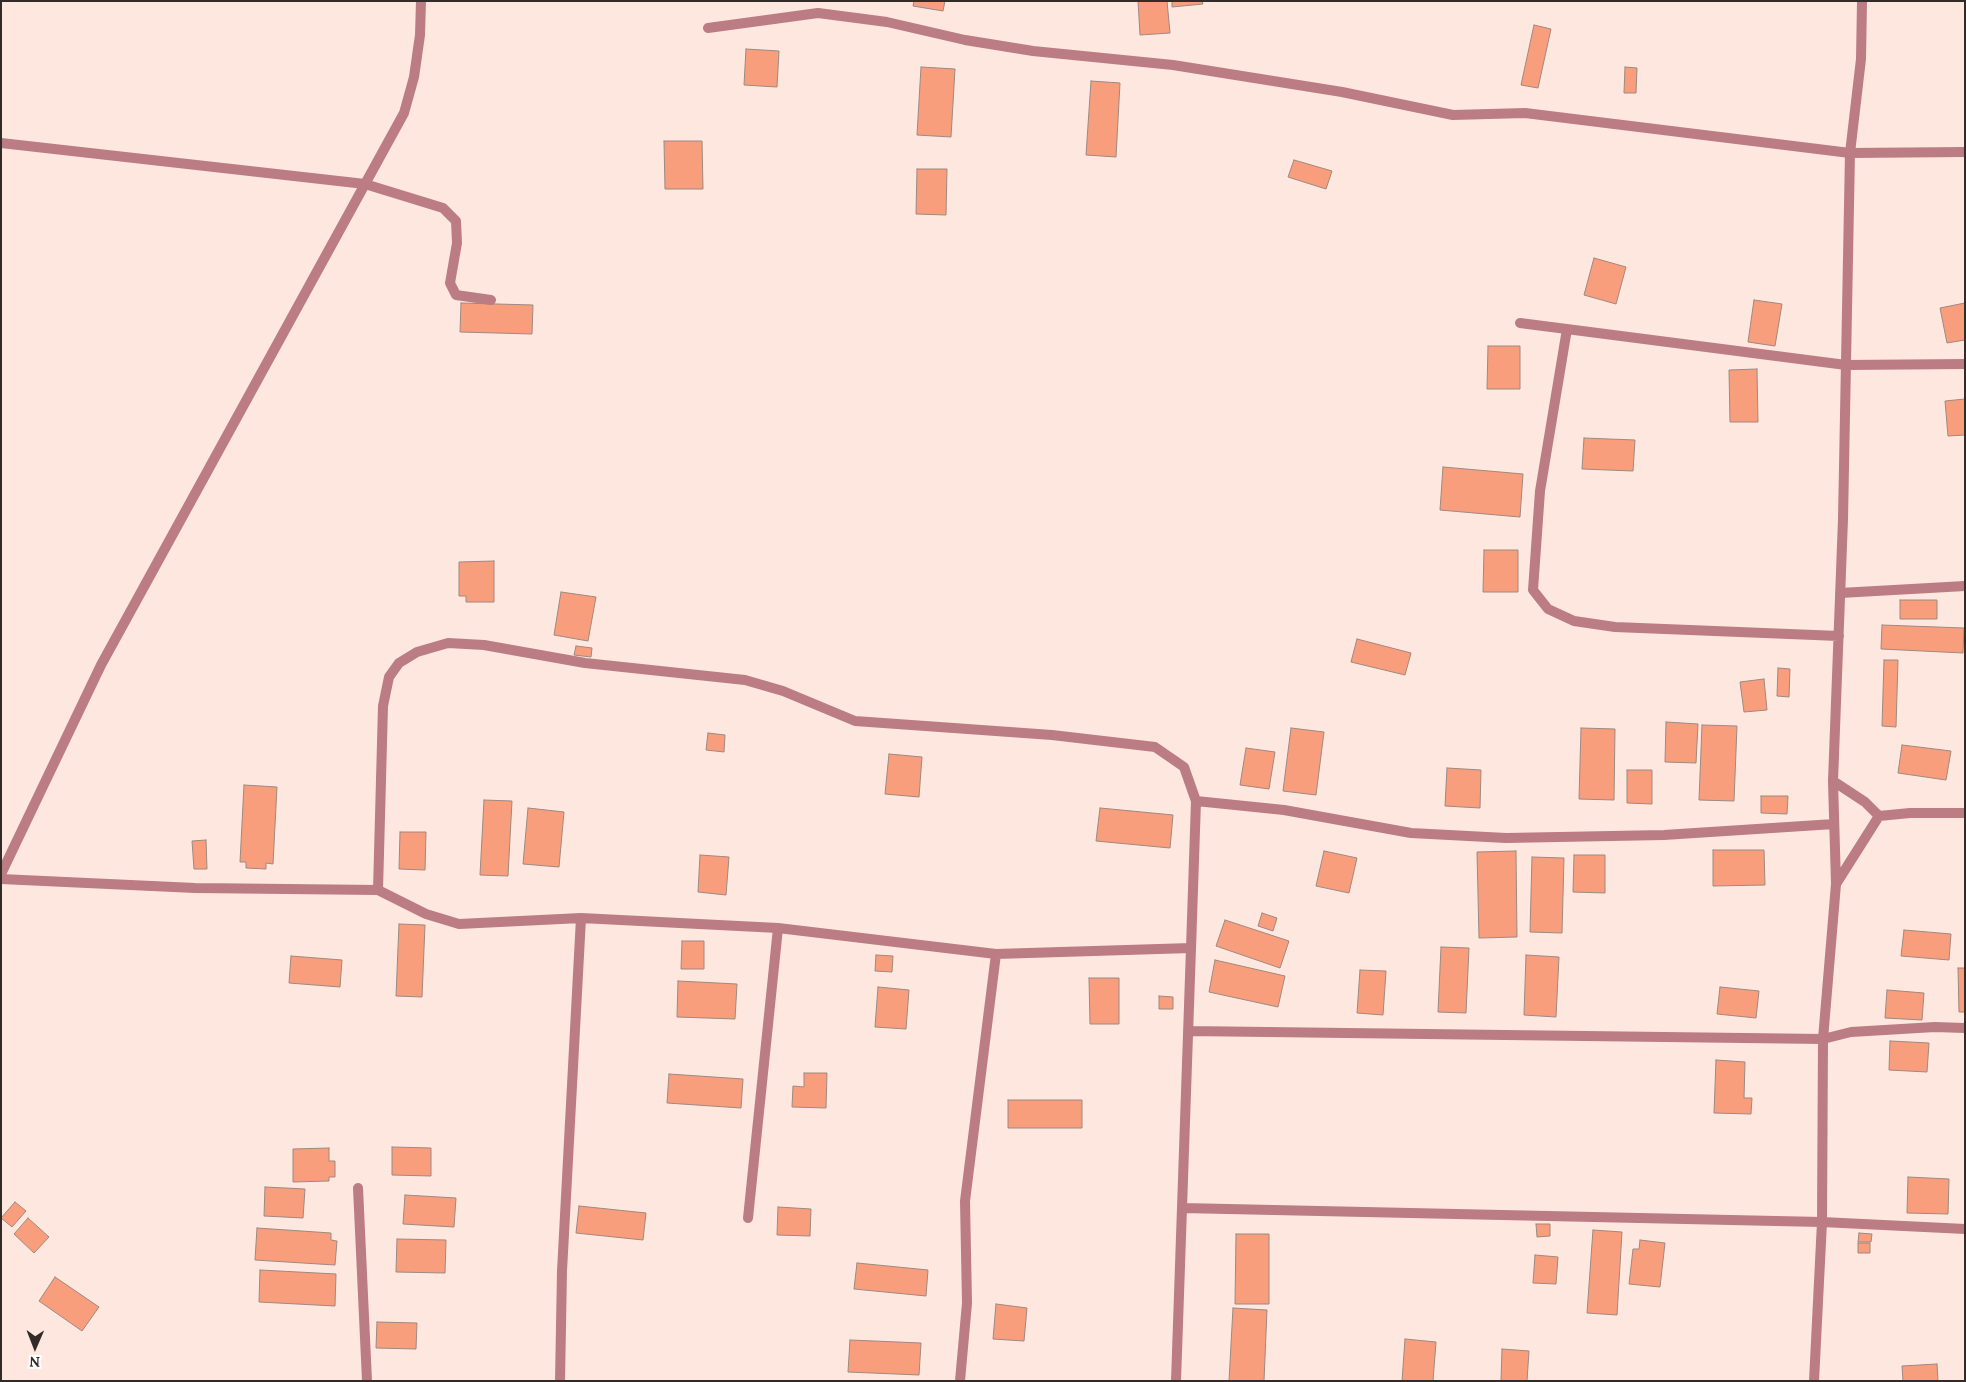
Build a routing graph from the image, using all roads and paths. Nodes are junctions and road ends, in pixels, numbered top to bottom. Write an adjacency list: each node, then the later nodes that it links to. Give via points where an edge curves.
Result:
1 (421, 1): 7 (street, via 414,77 404,113)
2 (1862, 1): 6 (street, via 1861,59)
3 (708, 28): 6 (street, via 818,13 888,22 965,40 1033,51 1173,65 1342,92 1453,115 1525,114)
4 (1, 144): 7 (street)
5 (1965, 152): 6 (street)
6 (1850, 153): 12 (street)
7 (365, 184): 8 (street, via 443,208 456,221 457,243 450,283 456,295); 21 (street, via 101,664)
8 (491, 300)
9 (1520, 322): 10 (street)
10 (1567, 329): 12 (street); 15 (street, via 1539,500 1533,590 1548,609 1574,621 1615,627)
11 (1965, 364): 12 (street)
12 (1846, 365): 14 (street)
13 (1965, 586): 14 (street)
14 (1840, 593): 15 (street)
15 (1839, 636): 16 (street)
16 (1833, 781): 19 (street, via 1865,802); 20 (street)
17 (1196, 801): 20 (street, via 1284,810 1411,833 1506,838 1664,835); 24 (street, via 1184,767 1155,747 855,721 783,691 745,680 585,663 484,644 448,643 417,652 399,663 389,677 383,706); 27 (street)
18 (1965, 813): 19 (street)
19 (1879, 816): 23 (street)
20 (1834, 824): 23 (street)
21 (1, 874)
22 (1, 879): 24 (street, via 196,888)
23 (1836, 884): 31 (street)
24 (378, 890): 25 (street, via 426,914 459,924)
25 (581, 918): 26 (street); 38 (street, via 562,1270)
26 (778, 928): 28 (street); 34 (street)
27 (1192, 948): 28 (street); 30 (street)
28 (996, 954): 39 (street, via 965,1201 967,1303)
29 (1965, 1028): 31 (street, via 1850,1032)
30 (1188, 1031): 31 (street); 33 (street)
31 (1823, 1039): 35 (street)
32 (358, 1188): 37 (street)
33 (1182, 1208): 35 (street); 40 (street)
34 (748, 1218)
35 (1822, 1222): 36 (street); 41 (street)
36 (1965, 1229)
37 (367, 1381)
38 (560, 1381)
39 (960, 1381)
40 (1176, 1381)
41 (1814, 1381)

